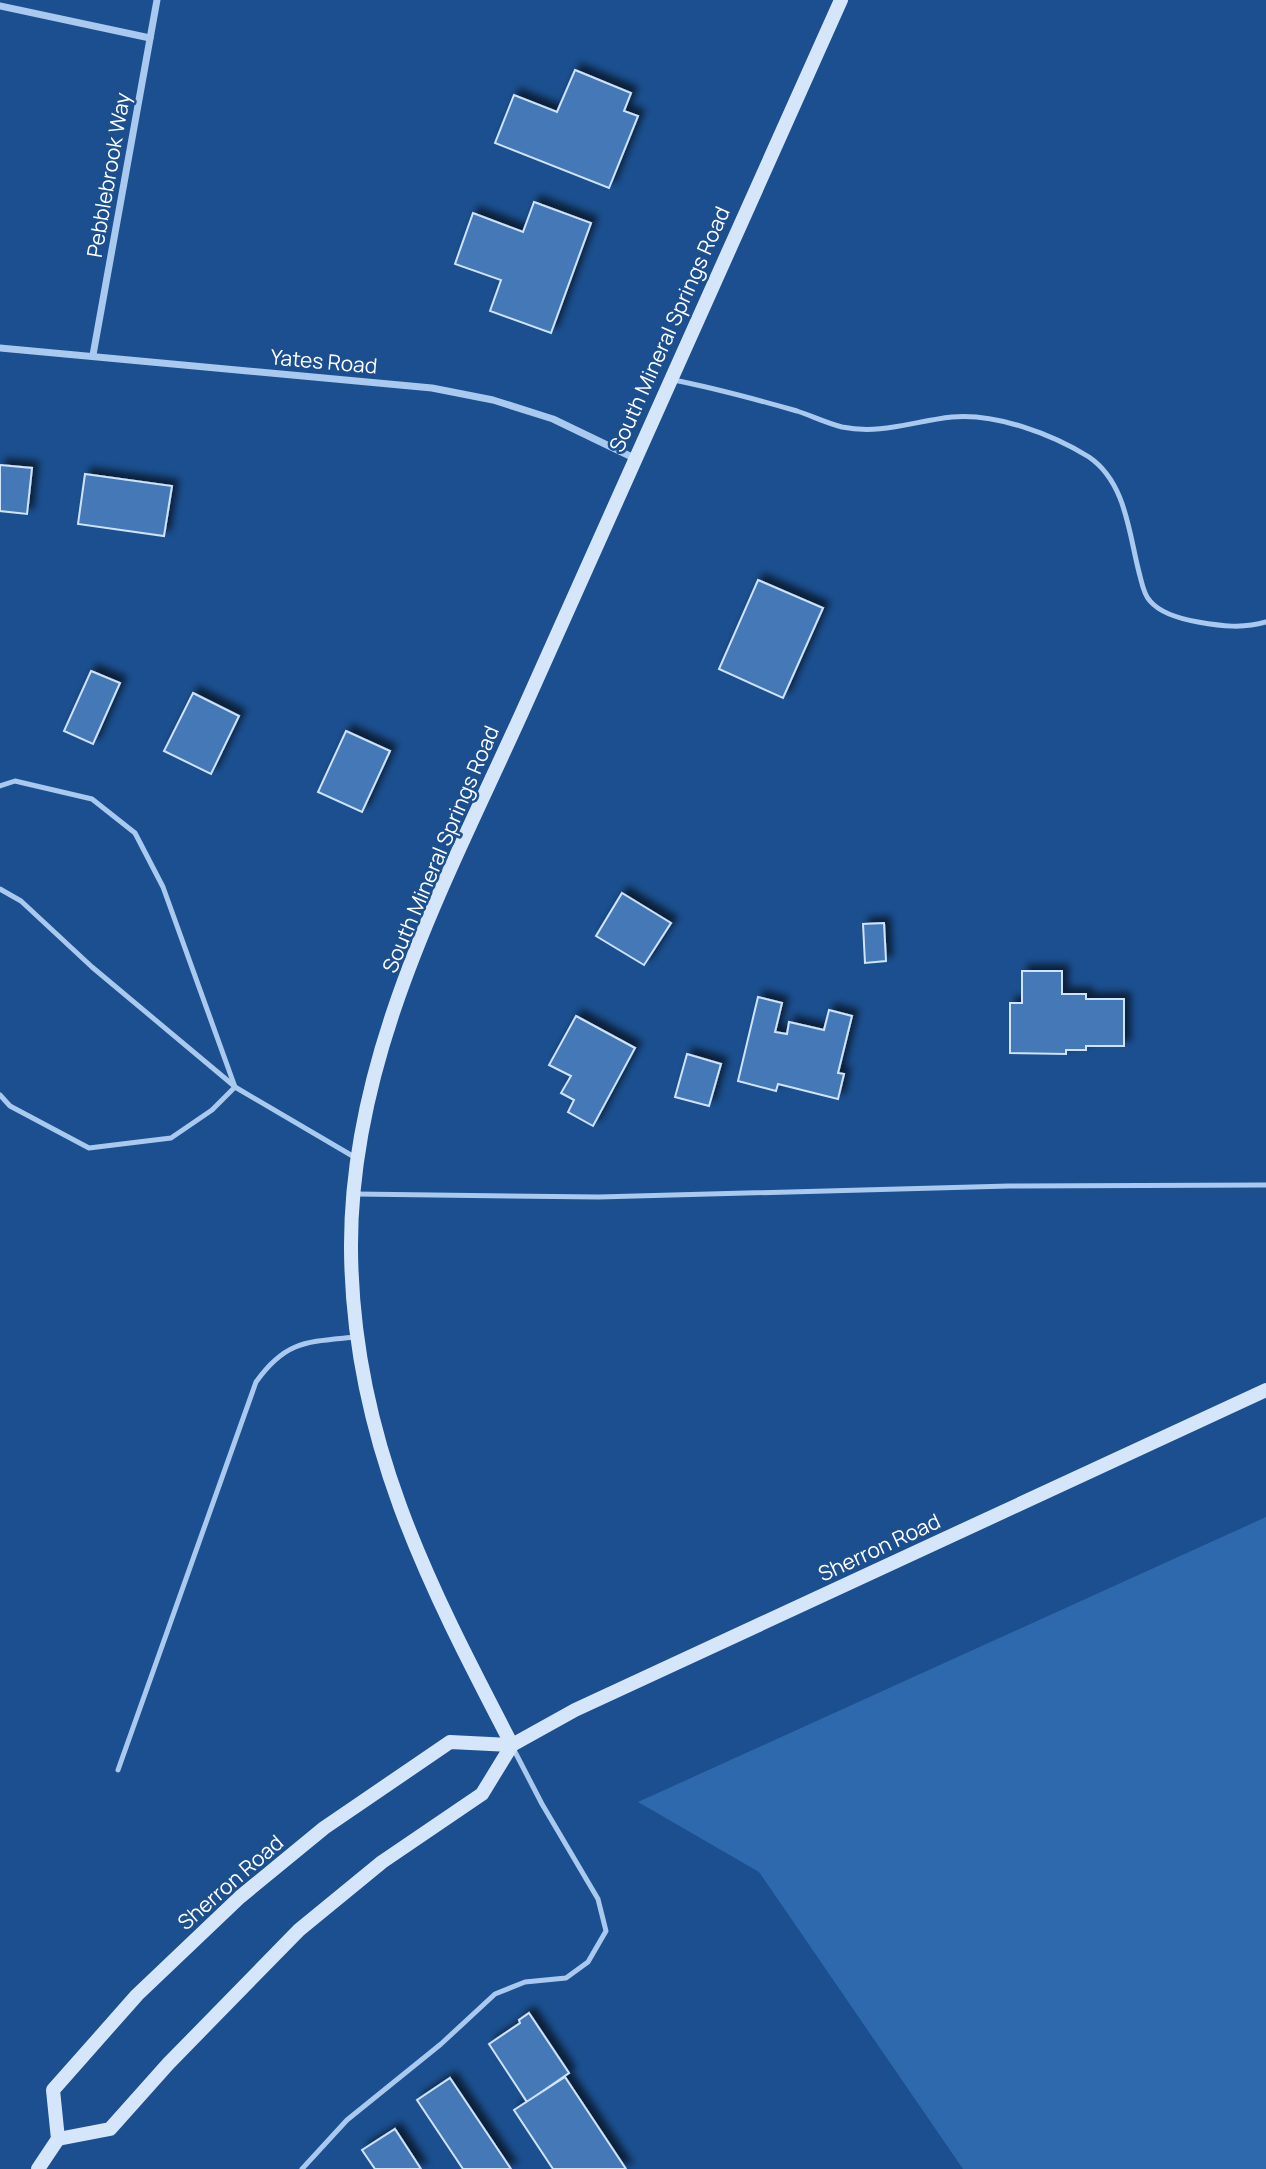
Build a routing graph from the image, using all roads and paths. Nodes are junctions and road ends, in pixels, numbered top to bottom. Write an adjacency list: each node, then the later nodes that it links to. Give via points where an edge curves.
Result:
1 (157, 0): 4 (street, Pebblebrook Way)
2 (841, 0): 7 (main road, South Mineral Springs Road)
3 (0, 6): 4 (street)
4 (150, 38): 6 (street, Pebblebrook Way)
5 (0, 348): 6 (street, Yates Road)
6 (93, 355): 8 (street, Yates Road, via 432,388 494,400 553,419)
7 (670, 379): 8 (main road, South Mineral Springs Road); 9 (lane, via 727,390 841,427 872,431 952,417 975,418 1063,443 1091,459 1117,493 1148,600 1184,619 1227,627)
8 (634, 458): 14 (main road, South Mineral Springs Road, via 450,867 411,965 374,1077)
9 (1266, 622)
10 (0, 786): 12 (lane, via 15,781 92,799 135,833 163,887)
11 (0, 889): 12 (lane, via 21,901)
12 (235, 1087): 13 (lane, via 212,1110 171,1138 89,1148 10,1106); 14 (lane)
13 (0, 1095)
14 (357, 1158): 16 (main road, South Mineral Springs Road)
15 (1266, 1185): 16 (lane, via 1009,1186 599,1197)
16 (353, 1194): 17 (main road, South Mineral Springs Road)
17 (356, 1337): 19 (main road, South Mineral Springs Road, via 386,1474 442,1606); 20 (lane, via 295,1346 272,1359 256,1382)
18 (1266, 1390): 19 (main road, Sherron Road, via 575,1710)
19 (512, 1745): 21 (main road, Sherron Road, via 482,1794 382,1863 299,1930 110,2129); 21 (main road, Sherron Road, via 450,1742 324,1828 240,1897 137,1996 53,2090); 23 (lane, via 598,1899 606,1931 588,1962 566,1978 525,1982 495,1994 348,2120)
20 (118, 1770)
21 (58, 2139): 22 (main road)
22 (38, 2169)
23 (302, 2169)

